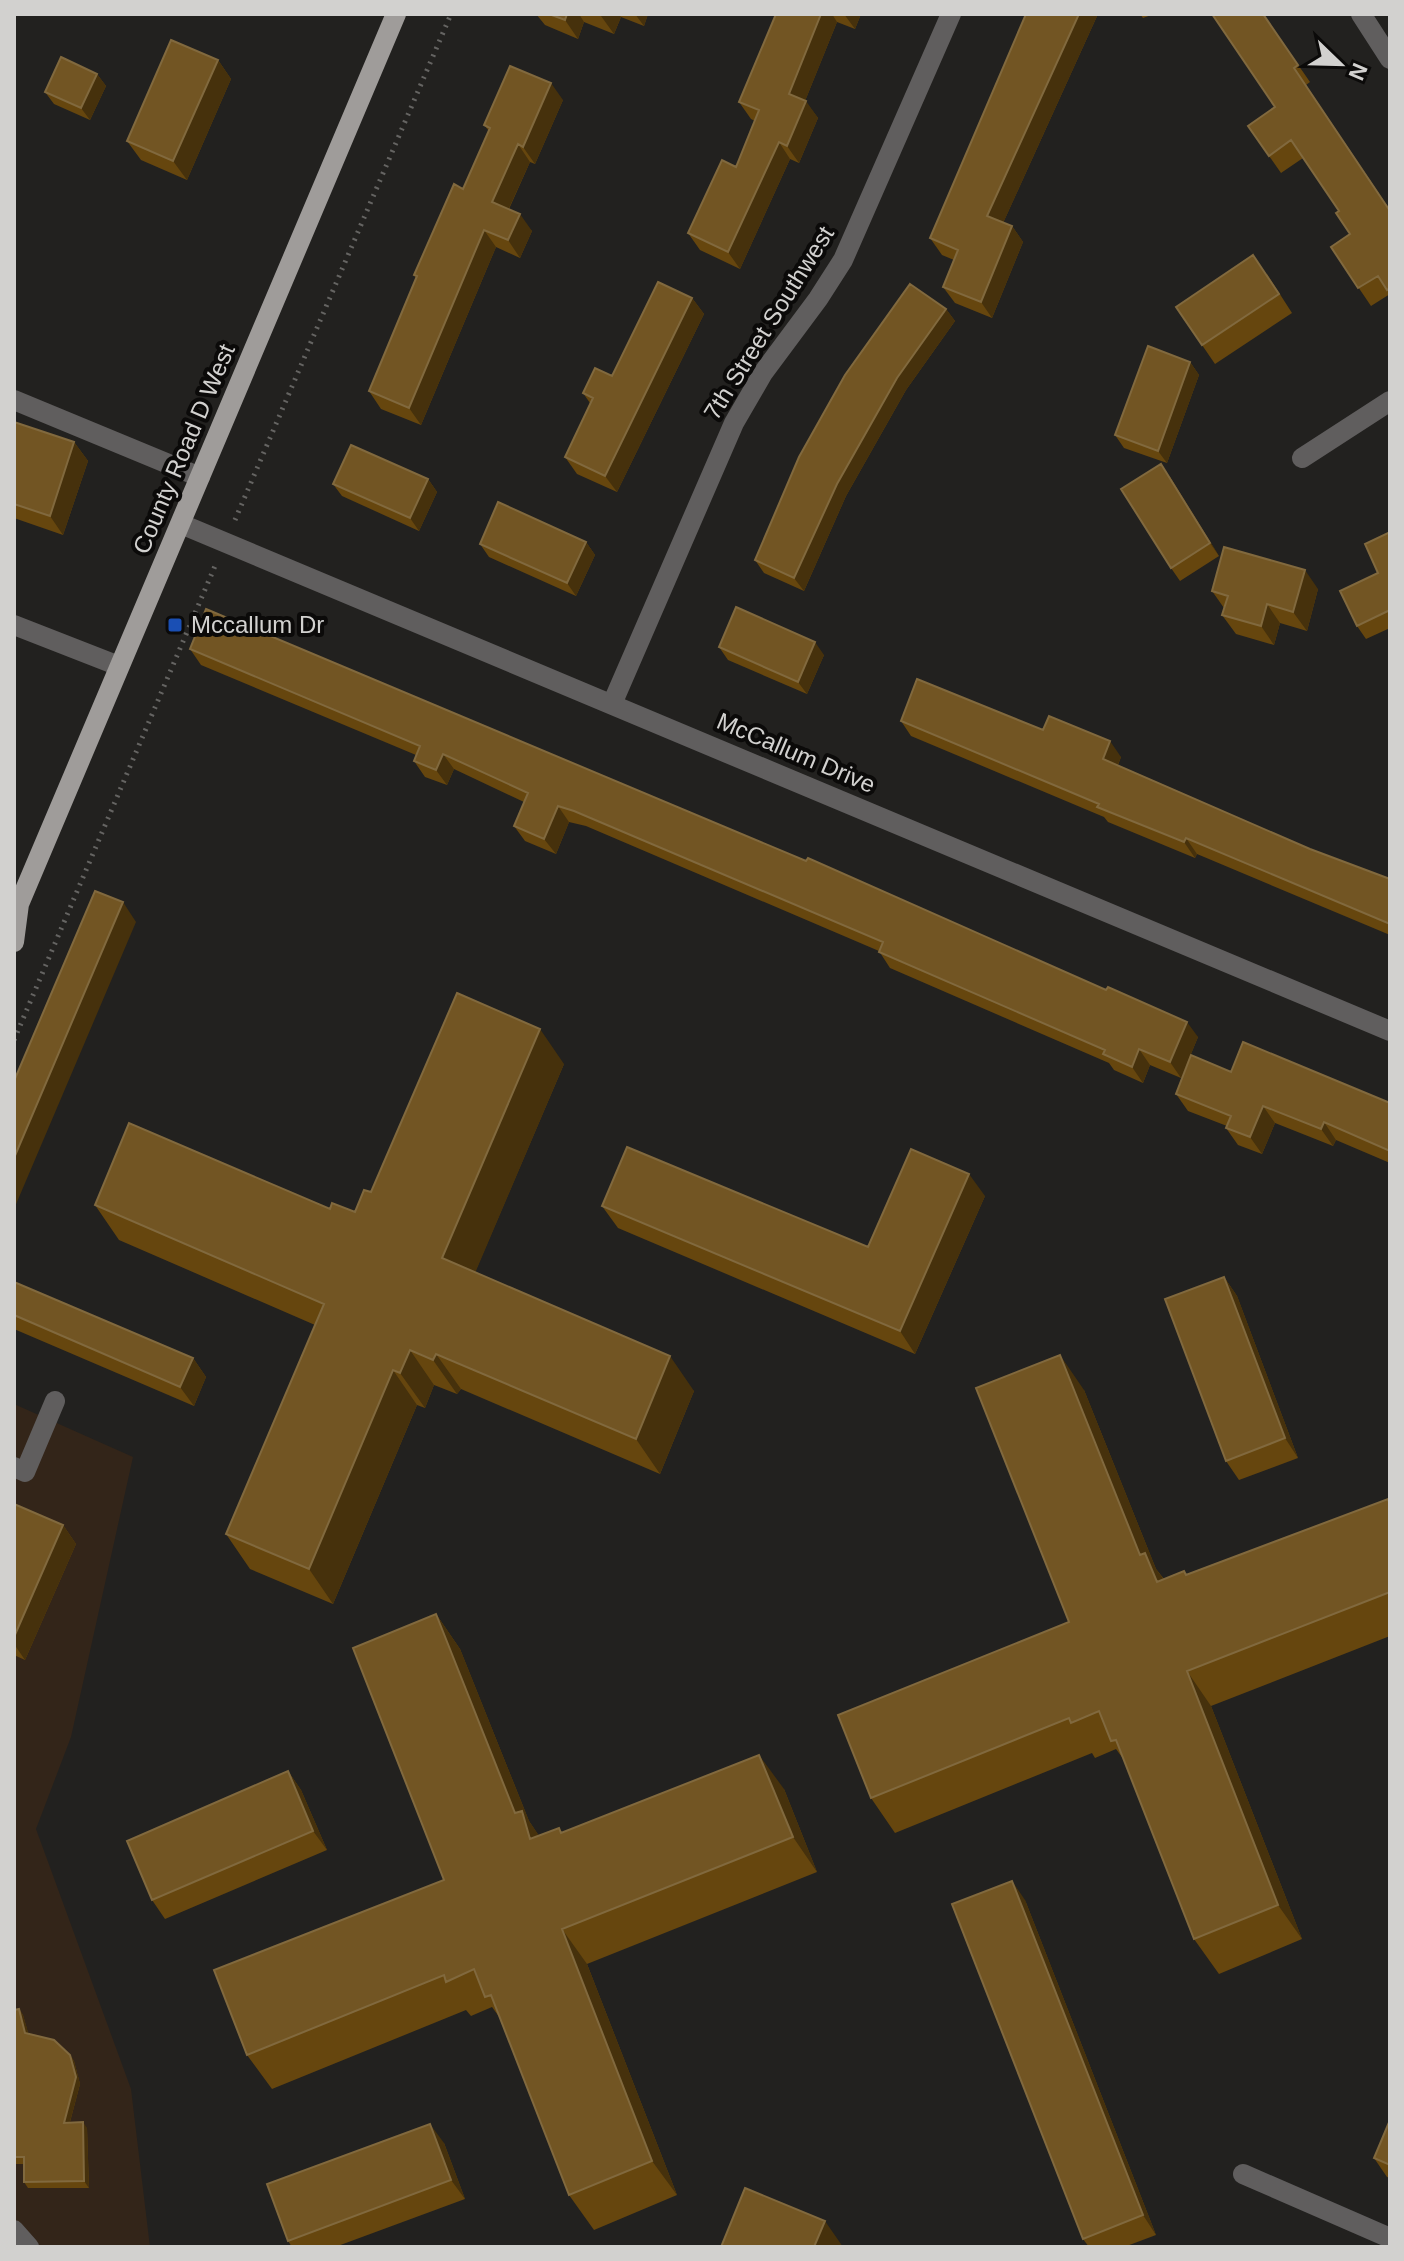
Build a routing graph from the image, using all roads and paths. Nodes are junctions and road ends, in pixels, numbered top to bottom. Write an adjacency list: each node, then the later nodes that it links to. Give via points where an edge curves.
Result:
1 (396, 14): 9 (main road, County Road D West)
2 (451, 14): 10 (path)
3 (951, 14): 15 (street, 7th Street Southwest, via 843,260 734,423)
4 (1361, 14): 5 (street)
5 (1390, 59)
6 (14, 400): 9 (street)
7 (1390, 401): 8 (street)
8 (1302, 458)
9 (200, 477): 11 (main road, County Road D West)
10 (241, 506)
11 (181, 524): 14 (main road, County Road D West); 15 (street, McCallum Drive)
12 (213, 571): 19 (path)
13 (14, 625): 14 (street)
14 (119, 666): 16 (main road, County Road D West)
15 (612, 704): 18 (street, McCallum Drive)
16 (16, 906): 17 (main road, County Road D West)
17 (14, 942)
18 (1390, 1031)
19 (14, 1040)
20 (55, 1401): 21 (street, via 25,1472)
21 (14, 1467)
22 (1243, 2174): 24 (street)
23 (14, 2230): 25 (street)
24 (1390, 2238)
25 (29, 2247)

